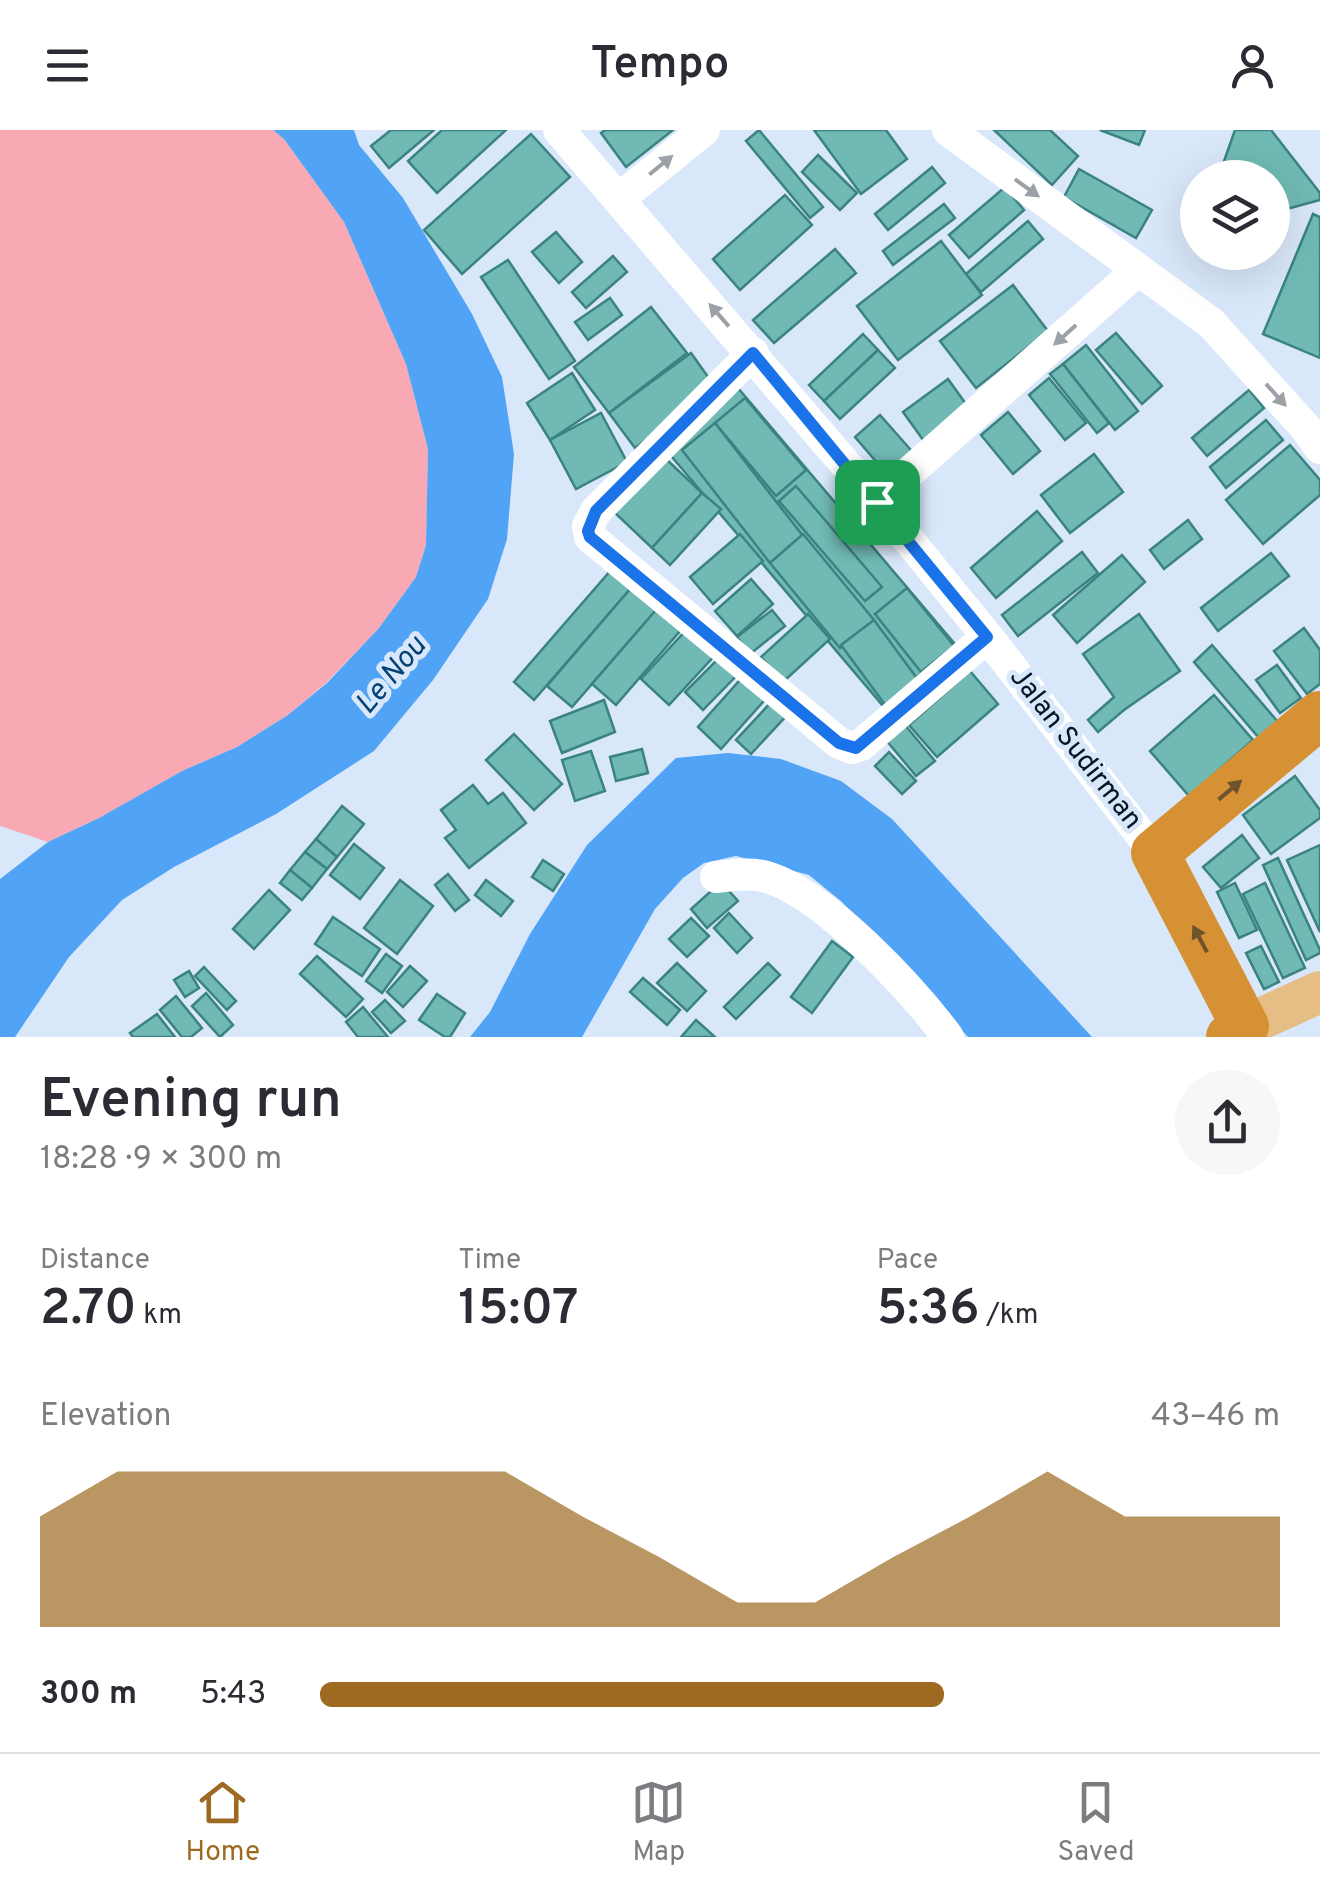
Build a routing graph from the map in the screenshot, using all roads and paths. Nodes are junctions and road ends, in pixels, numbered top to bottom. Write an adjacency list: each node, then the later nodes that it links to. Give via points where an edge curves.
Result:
1 (559, 130): 4 (street, Jalan Sudirman)
2 (704, 130): 4 (street, one-way to 2)
3 (948, 130): 5 (street, one-way to 5)
4 (618, 200): 6 (street, Jalan Sudirman, one-way to 4)
5 (1138, 270): 7 (street, one-way to 7, via 1211,323); 8 (street, one-way to 8)
6 (753, 353): 8 (street, Jalan Sudirman); 9 (street, via 596,511 590,537 848,747 862,746)
7 (1320, 448)
8 (877, 502): 9 (street, Jalan Sudirman)
9 (987, 637): 11 (street, Jalan Sudirman)
10 (1320, 715): 11 (highway, one-way to 10)
11 (1155, 853): 14 (highway, Jalan Sudirman, one-way to 11)
12 (716, 877): 15 (street, via 768,877 806,896 854,934)
13 (1320, 992): 14 (main road)
14 (1242, 1033)
15 (948, 1037)

